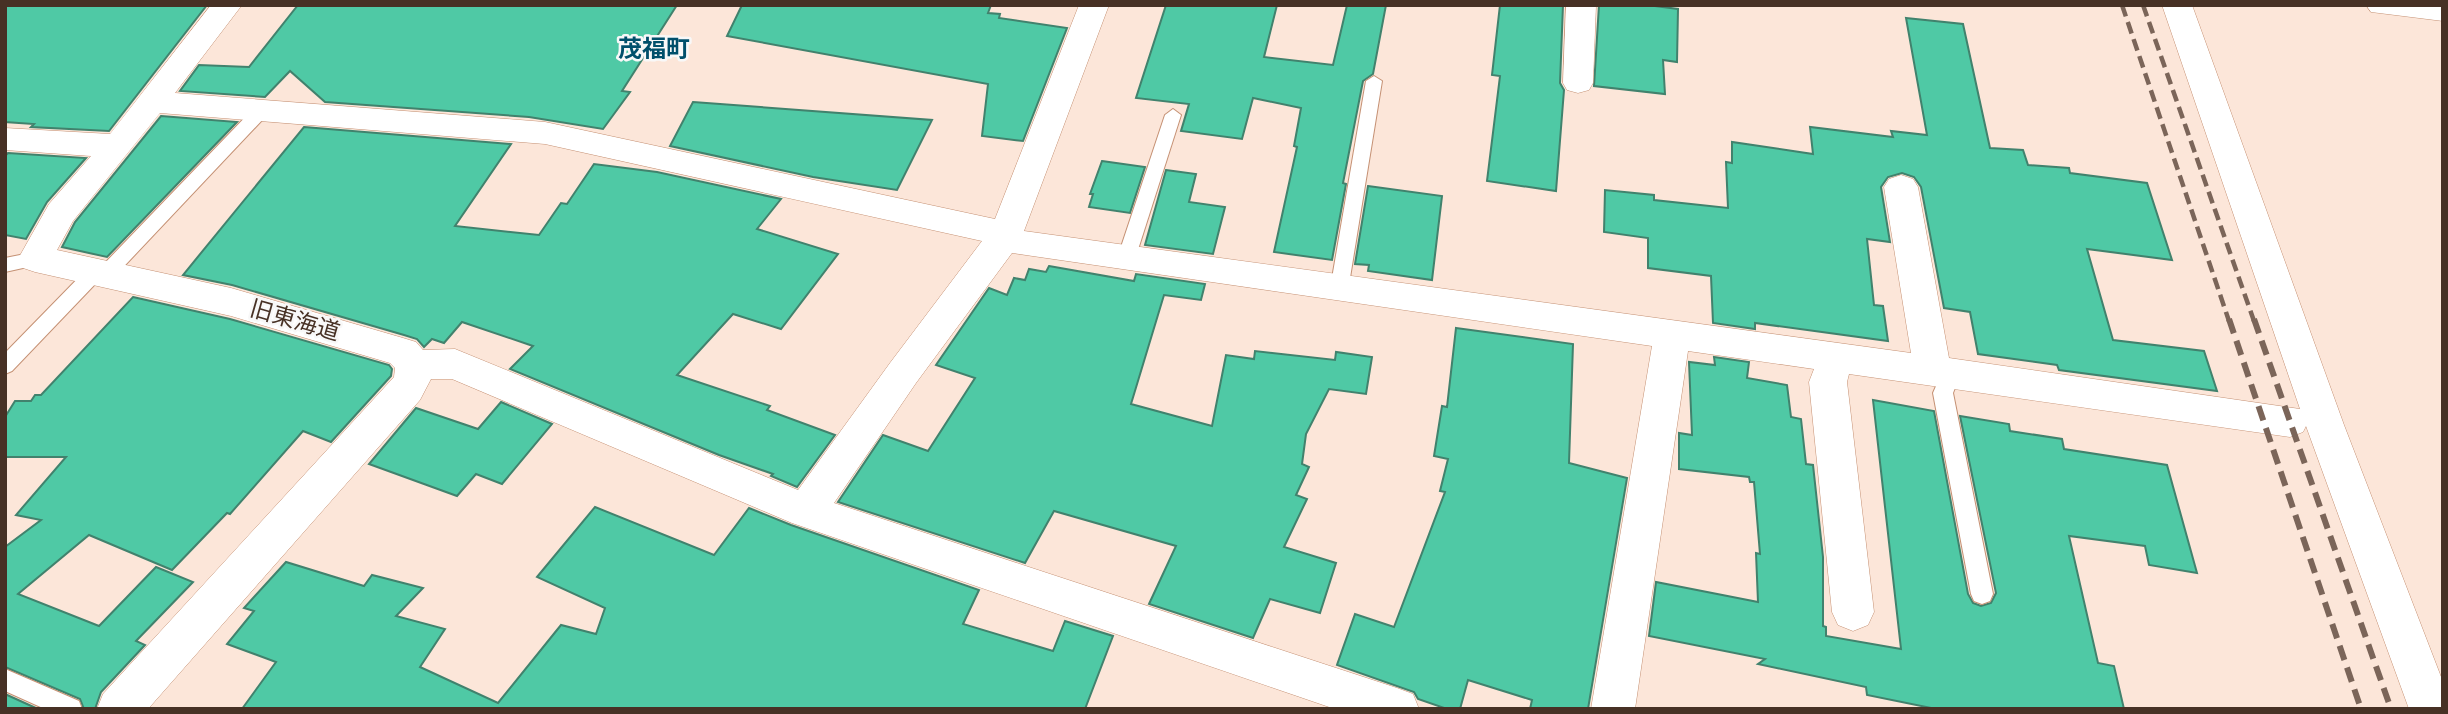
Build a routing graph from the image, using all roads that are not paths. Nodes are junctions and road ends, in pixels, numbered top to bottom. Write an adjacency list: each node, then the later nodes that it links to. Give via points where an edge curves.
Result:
1 (227, 5): 9 (street, 旧東海道)
2 (1094, 5): 15 (street)
3 (1581, 5): 8 (street)
4 (2177, 5): 34 (street)
5 (2382, 5): 6 (street)
6 (2443, 12)
7 (1374, 80): 19 (lane)
8 (1578, 83)
9 (152, 102): 10 (street); 13 (street, 旧東海道)
10 (260, 112): 15 (street, via 545,133 988,229); 18 (lane)
11 (1173, 115): 16 (lane)
12 (5, 139): 13 (street)
13 (118, 146): 17 (street, 旧東海道)
14 (1902, 187): 24 (street)
15 (1004, 238): 16 (street); 26 (street)
16 (1126, 259): 19 (street)
17 (20, 262): 18 (street, 旧東海道)
18 (101, 272): 22 (street, 旧東海道, via 231,302 403,352); 23 (lane)
19 (1339, 290): 20 (street)
20 (1672, 336): 21 (street); 33 (street)
21 (1836, 359): 24 (street); 28 (street, via 1828,382)
22 (414, 365): 26 (street, via 455,365); 31 (street, via 407,389)
23 (5, 366)
24 (1941, 374): 25 (street); 27 (lane)
25 (2290, 421)
26 (806, 511): 32 (street)
27 (1982, 594)
28 (1853, 612)
29 (5, 680): 30 (lane)
30 (71, 709)
31 (119, 709)
32 (1396, 709)
33 (1613, 709)
34 (2431, 709)

